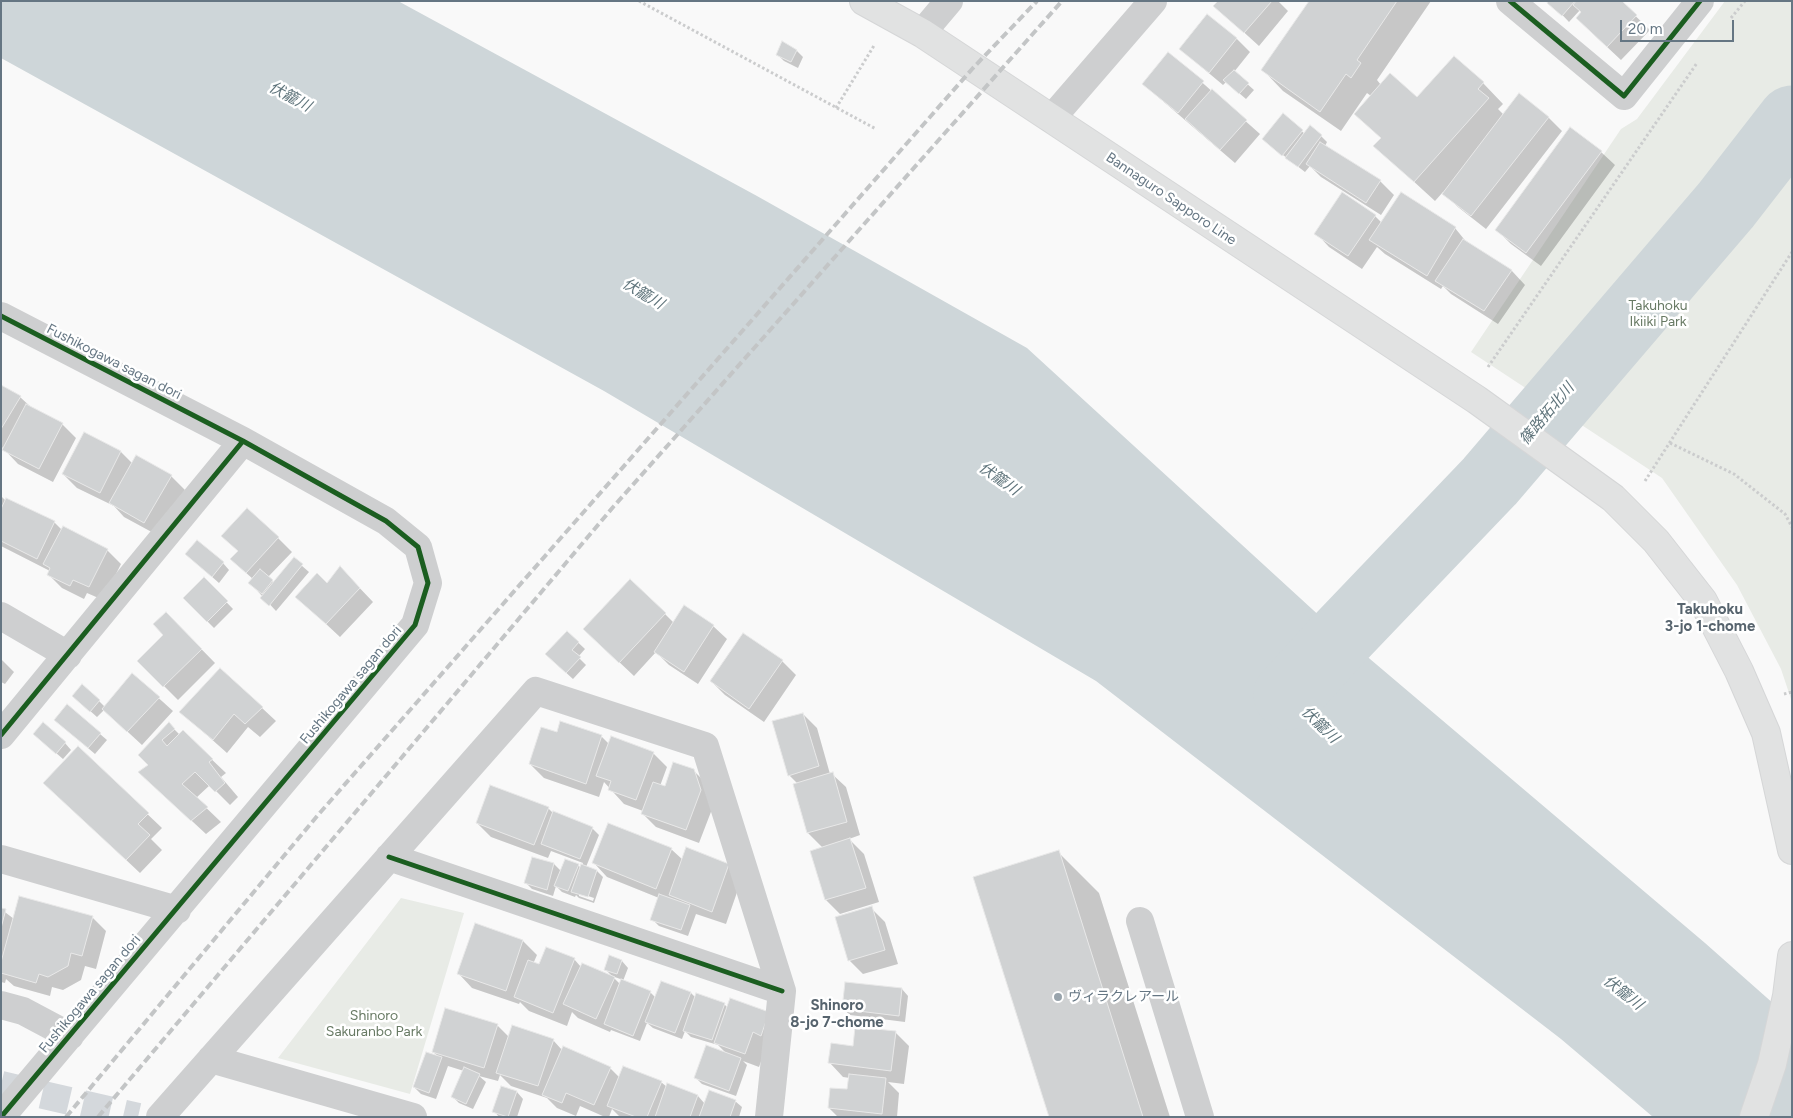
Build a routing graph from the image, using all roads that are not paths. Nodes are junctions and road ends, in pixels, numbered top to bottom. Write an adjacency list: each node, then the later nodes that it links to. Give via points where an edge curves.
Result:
1 (864, 1): 6 (main road, Bannaguro Sapporo Line)
2 (949, 1): 6 (street)
3 (1153, 1): 7 (street)
4 (1510, 1): 5 (street, via 1624,96)
5 (1700, 1)
6 (922, 33): 7 (main road, Bannaguro Sapporo Line)
7 (1051, 119): 13 (main road, Bannaguro Sapporo Line, via 1480,387 1613,498 1656,541 1703,601 1739,671 1766,733)
8 (1, 316): 9 (street, Fushikogawa sagan dori)
9 (243, 441): 11 (street); 16 (street, Fushikogawa sagan dori, via 386,521 418,547 428,583 415,625)
10 (1, 616): 11 (street)
11 (68, 655): 12 (street)
12 (1, 735)
13 (1792, 850)
14 (389, 858): 19 (street); 19 (street, via 536,690 705,746); 22 (street)
15 (1, 859): 16 (street)
16 (177, 910): 21 (street, Fushikogawa sagan dori)
17 (1140, 921): 27 (street)
18 (1792, 956): 28 (main road, via 1772,1064)
19 (782, 991): 26 (street)
20 (1, 1005): 21 (street, via 23,1010)
21 (70, 1036): 23 (street, Fushikogawa sagan dori)
22 (211, 1060): 24 (street); 25 (street)
23 (1, 1117)
24 (160, 1117)
25 (413, 1117)
26 (769, 1117)
27 (1200, 1117)
28 (1754, 1117)

